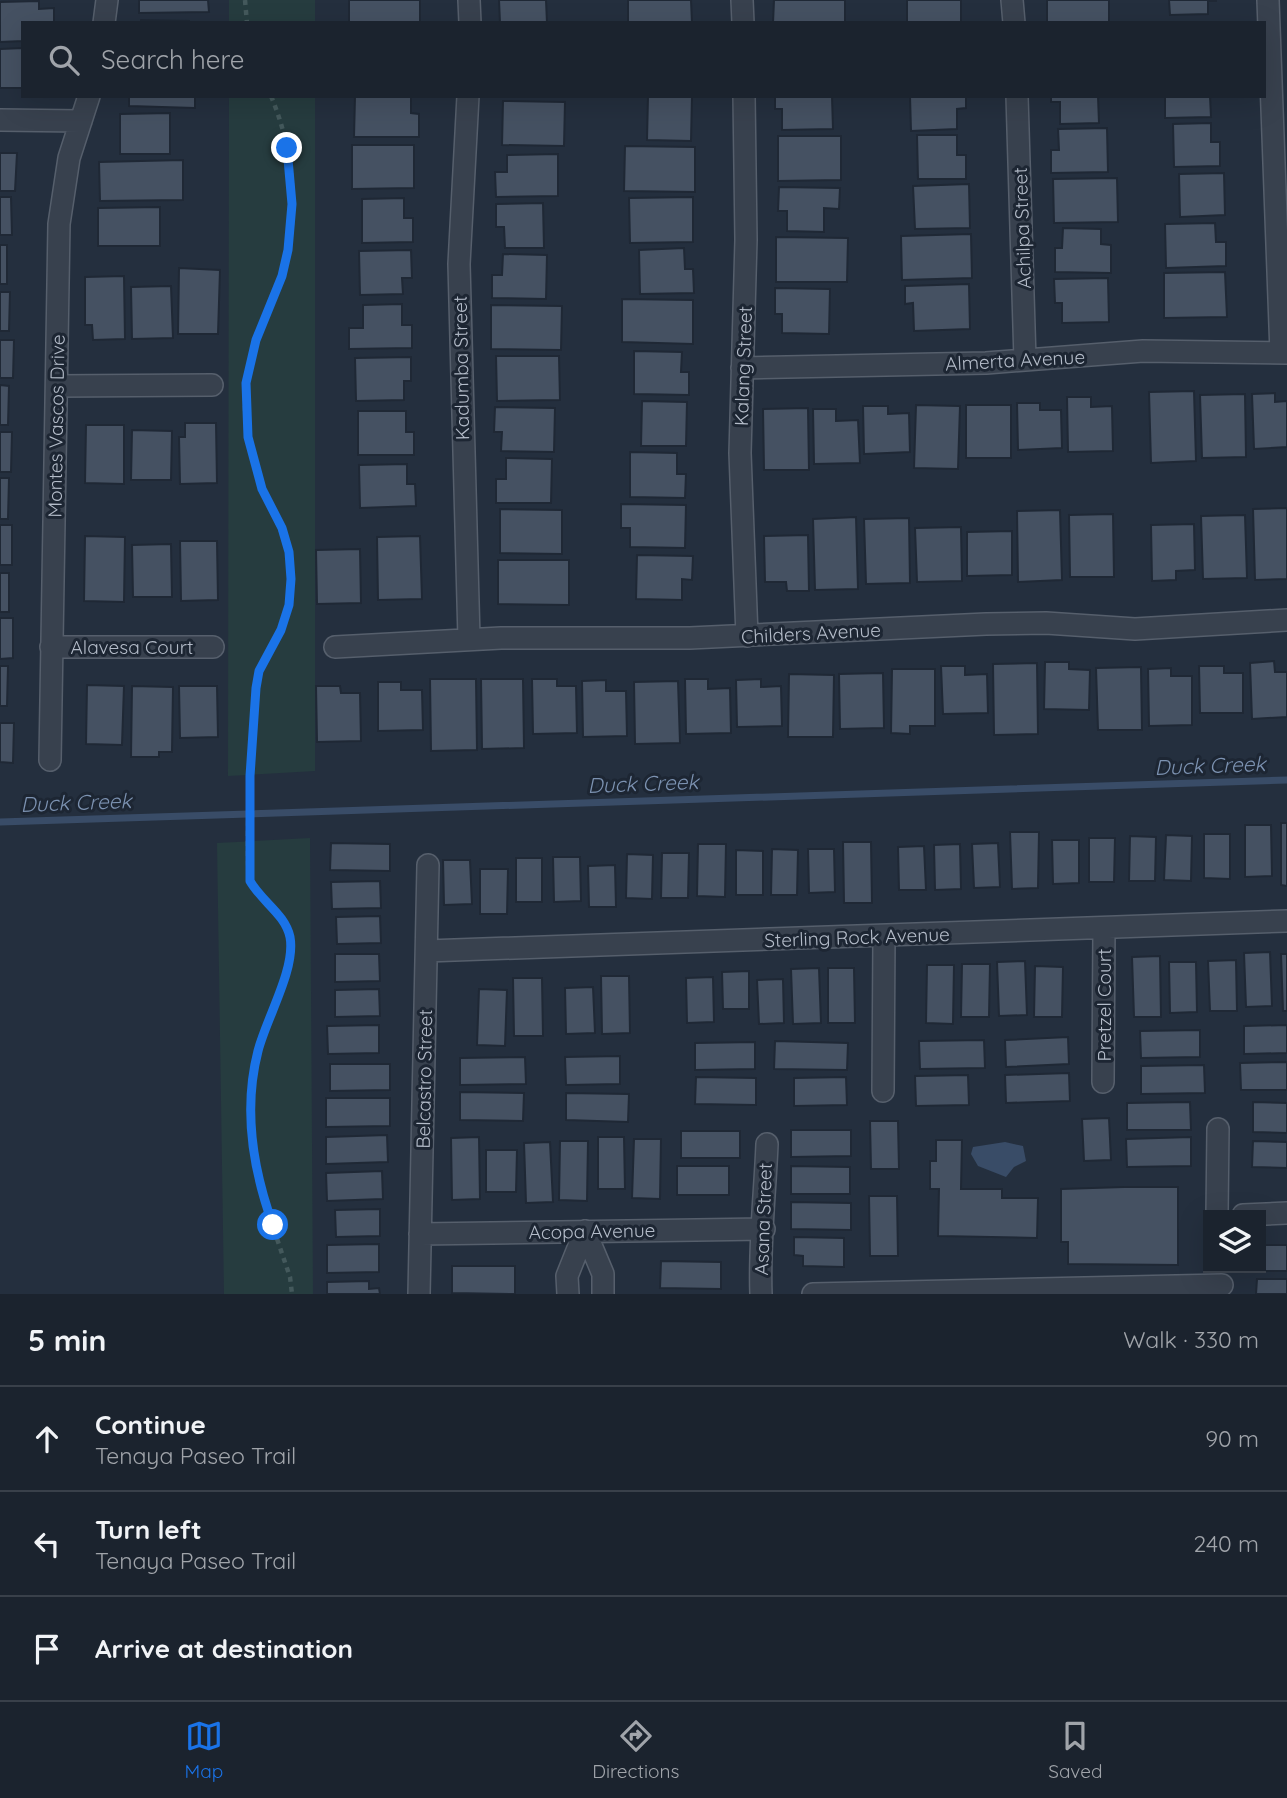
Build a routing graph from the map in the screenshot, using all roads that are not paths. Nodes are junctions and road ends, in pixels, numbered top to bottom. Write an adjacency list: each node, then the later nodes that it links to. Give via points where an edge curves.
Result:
1 (107, 0): 6 (street)
2 (470, 0): 7 (street)
3 (743, 0): 8 (street)
4 (1012, 0): 9 (street)
5 (1268, 0): 14 (street)
6 (104, 21)
7 (470, 21)
8 (743, 21)
9 (1014, 21)
10 (88, 98): 16 (street, Montes Vascos Drive)
11 (468, 98): 24 (street, Kadumba Street, via 459,264)
12 (744, 98): 19 (street, Kalang Street)
13 (1017, 98): 18 (street, Achilpa Street)
14 (1280, 118): 17 (street)
15 (0, 120): 16 (street)
16 (81, 121): 21 (street, Montes Vascos Drive, via 69,158 59,224)
17 (1284, 353): 18 (street, Almerta Avenue, via 1143,351)
18 (1025, 360): 19 (street, Almerta Avenue)
19 (742, 368): 23 (street, Kalang Street, via 740,453)
20 (212, 385): 21 (street)
21 (57, 386): 27 (street, Montes Vascos Drive)
22 (1287, 620): 23 (street, Childers Avenue, via 1135,628 985,624)
23 (747, 636): 24 (street, Childers Avenue)
24 (469, 639): 26 (street, Childers Avenue)
25 (213, 647): 27 (street, Alavesa Court)
26 (335, 647)
27 (51, 648): 28 (street, Montes Vascos Drive)
28 (50, 760)
29 (428, 865): 33 (street, Belcastro Street)
30 (1287, 921): 31 (street, Sterling Rock Avenue)
31 (1104, 928): 32 (street, Sterling Rock Avenue); 34 (street, Pretzel Court)
32 (884, 936): 33 (street, Sterling Rock Avenue); 35 (street)
33 (428, 951): 43 (street, Belcastro Street)
34 (1103, 1082)
35 (883, 1091)
36 (1218, 1129): 38 (street)
37 (766, 1144): 41 (street, Asana Street)
38 (1217, 1210)
39 (1287, 1213): 40 (street)
40 (1266, 1214)
41 (764, 1229): 42 (street, Acopa Avenue); 48 (street, Asana Street)
42 (585, 1231): 43 (street, Acopa Avenue); 46 (street, via 567,1276); 47 (street, via 603,1273)
43 (420, 1234): 45 (street, Belcastro Street)
44 (1222, 1282): 49 (street)
45 (419, 1294)
46 (568, 1294)
47 (603, 1294)
48 (761, 1294)
49 (813, 1294)

